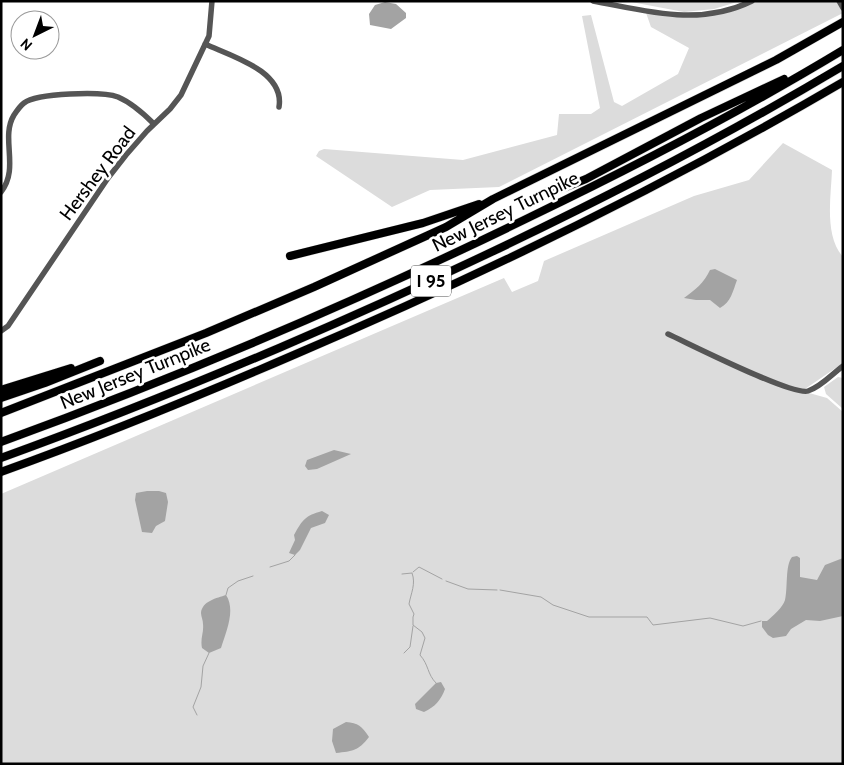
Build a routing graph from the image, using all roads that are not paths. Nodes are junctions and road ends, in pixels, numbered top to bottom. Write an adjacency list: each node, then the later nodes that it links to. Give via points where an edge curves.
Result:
1 (212, 1): 5 (street, Hershey Road, via 209,36)
2 (593, 1): 3 (street, via 685,16 716,14)
3 (752, 1)
4 (843, 22): 14 (highway, New Jersey Turnpike / I 95, via 776,60)
5 (205, 44): 10 (street, via 268,77 279,92); 11 (street, Hershey Road, via 181,95)
6 (843, 50): 7 (highway, New Jersey Turnpike / I 95)
7 (835, 54): 12 (highway, via 701,118 586,179); 22 (highway, New Jersey Turnpike / I 95, via 652,157 457,253 214,360)
8 (843, 66): 23 (highway, New Jersey Turnpike / I 95, via 662,168 463,266 221,372)
9 (843, 82): 24 (highway, I 95, via 661,184 468,278 224,385)
10 (279, 107)
11 (154, 124): 13 (street, via 133,105 116,96 43,96 24,103 13,116 9,136 10,177); 16 (street, Hershey Road, via 108,178 8,326)
12 (547, 191)
13 (1, 192)
14 (493, 199): 15 (highway, via 424,223); 21 (highway, New Jersey Turnpike / I 95, via 446,227 322,283 197,337)
15 (290, 256)
16 (1, 331)
17 (668, 334): 18 (street, via 795,391 819,386)
18 (843, 366)
19 (1, 390): 20 (highway, via 100,361)
20 (1, 398)
21 (1, 414)
22 (1, 442)
23 (1, 458)
24 (1, 472)

